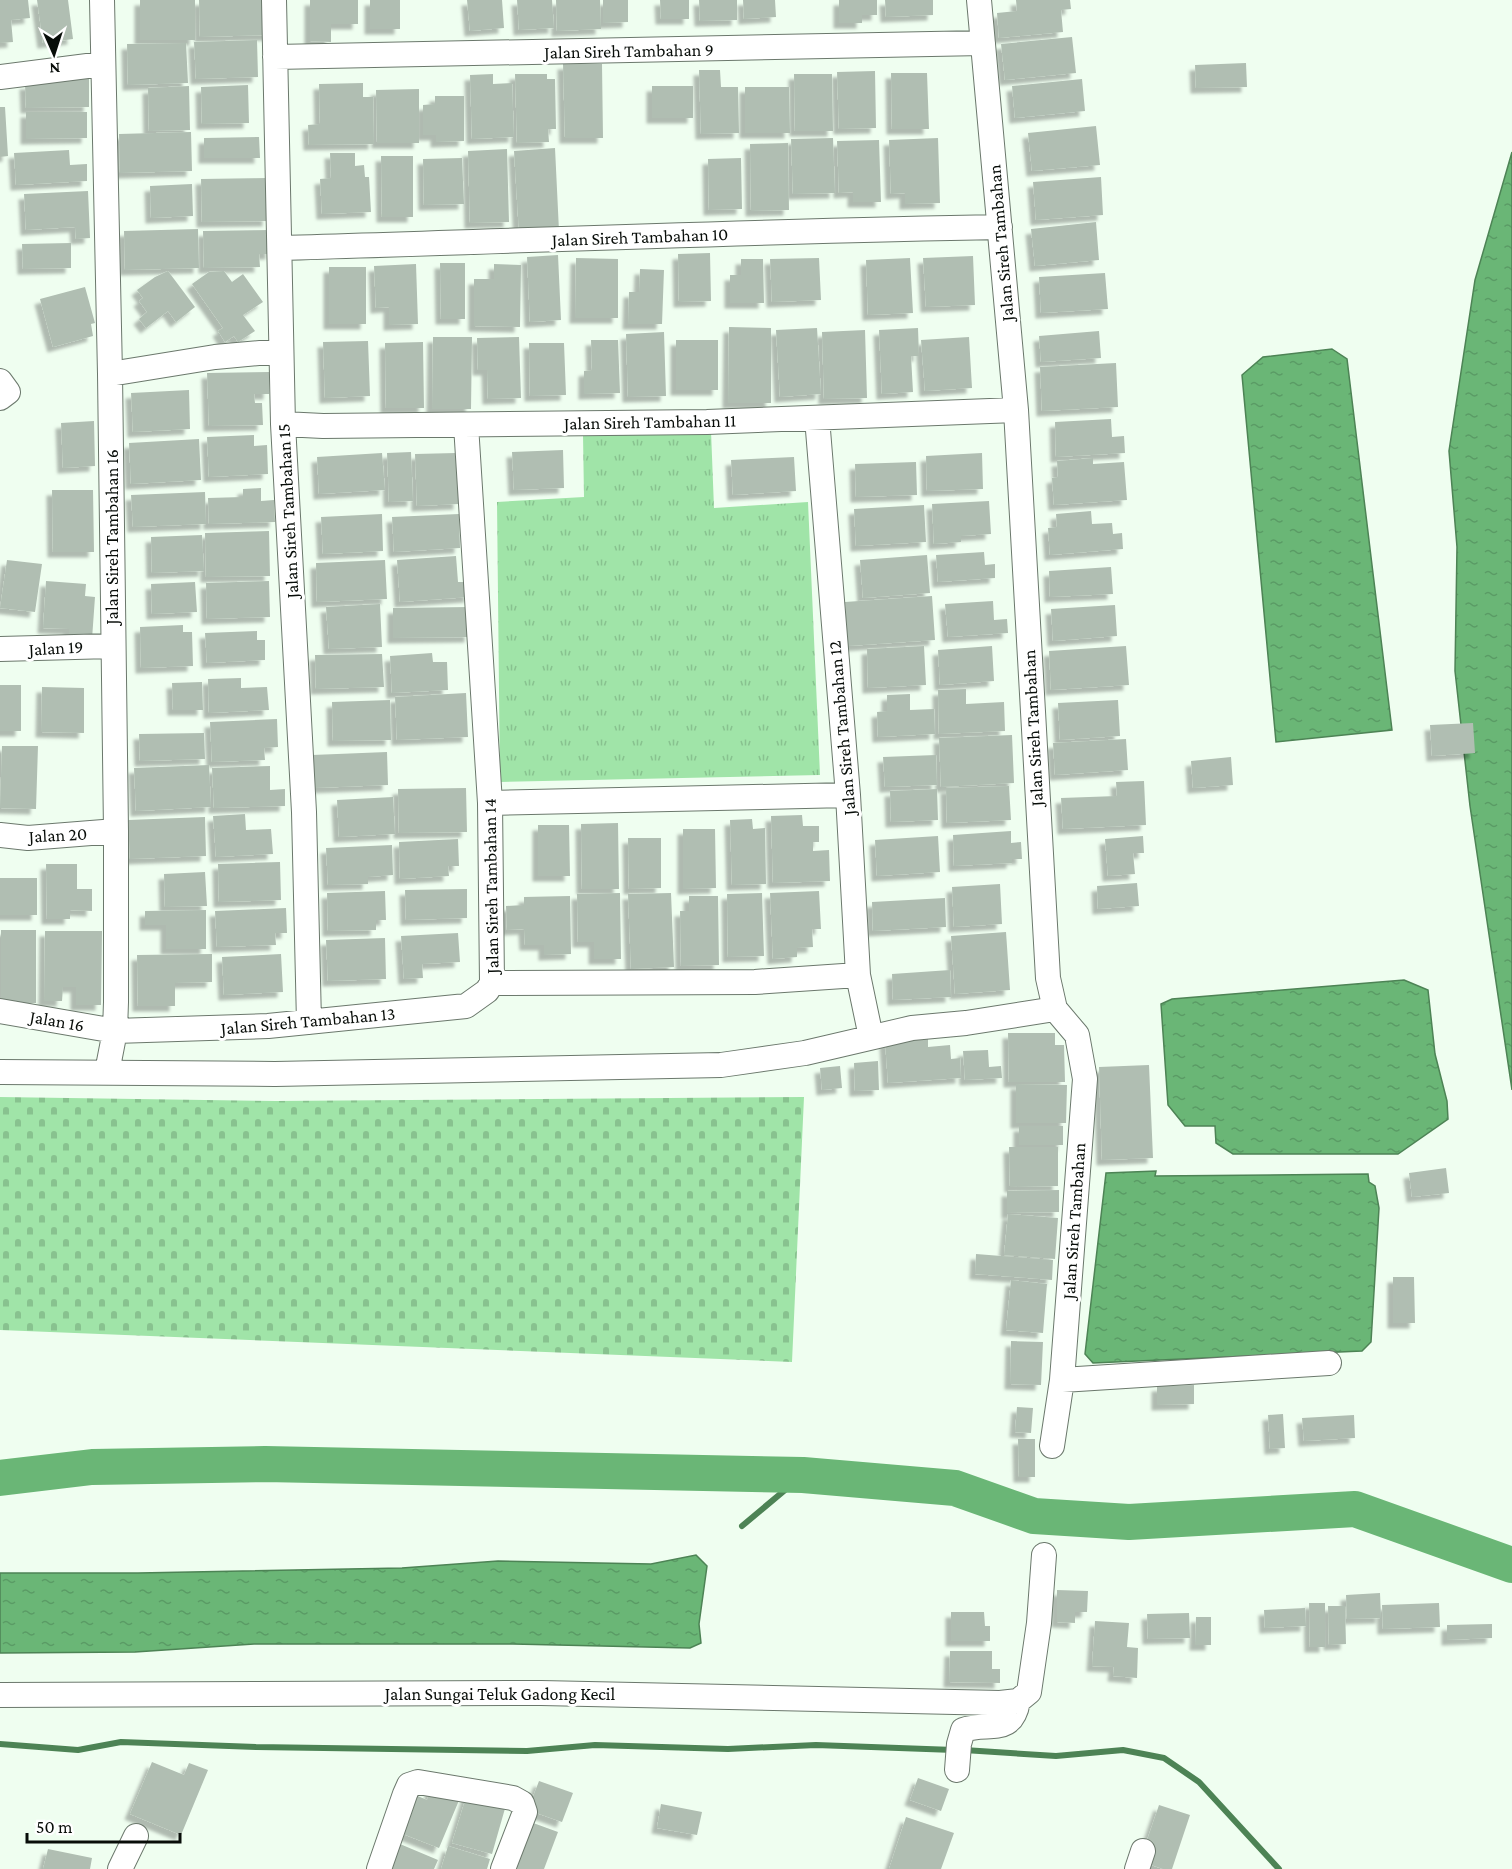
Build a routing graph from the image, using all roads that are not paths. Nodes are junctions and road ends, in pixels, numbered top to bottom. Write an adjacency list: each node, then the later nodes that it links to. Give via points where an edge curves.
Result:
1 (102, 0): 6 (street, Jalan Sireh Tambahan 16)
2 (274, 0): 5 (street, Jalan Sireh Tambahan 15)
3 (979, 0): 4 (street, Jalan Sireh Tambahan)
4 (983, 43): 5 (street, Jalan Sireh Tambahan 9); 8 (street, Jalan Sireh Tambahan)
5 (276, 57): 9 (street, Jalan Sireh Tambahan 15)
6 (103, 64): 7 (street); 11 (street, Jalan Sireh Tambahan 16)
7 (0, 76)
8 (1000, 227): 9 (street, Jalan Sireh Tambahan 10); 12 (street, Jalan Sireh Tambahan)
9 (280, 248): 10 (street, Jalan Sireh Tambahan 15)
10 (281, 351): 11 (street, via 205,358); 14 (street, Jalan Sireh Tambahan 15)
11 (110, 374): 16 (street, Jalan Sireh Tambahan 16)
12 (1016, 410): 13 (street, Jalan Sireh Tambahan 11); 24 (street, Jalan Sireh Tambahan, via 1038,825 1048,978)
13 (817, 418): 15 (street, Jalan Sireh Tambahan 11); 18 (street, Jalan Sireh Tambahan 12)
14 (283, 424): 15 (street, Jalan Sireh Tambahan 11); 26 (street, Jalan Sireh Tambahan 15, via 304,812)
15 (466, 425): 19 (street, Jalan Sireh Tambahan 14)
16 (112, 645): 17 (street, Jalan 19); 20 (street, Jalan Sireh Tambahan 16)
17 (0, 649)
18 (848, 795): 19 (street); 22 (street, Jalan Sireh Tambahan 12)
19 (490, 803): 23 (street, Jalan Sireh Tambahan 14)
20 (116, 831): 21 (street, Jalan 20, via 28,838); 27 (street, Jalan Sireh Tambahan 16)
21 (0, 835)
22 (858, 975): 23 (street, Jalan Sireh Tambahan 14, via 755,982); 28 (street, Jalan Sireh Tambahan 12)
23 (492, 983): 26 (street, Jalan Sireh Tambahan 13, via 466,1006)
24 (1055, 1008): 28 (street); 32 (street, Jalan Sireh Tambahan, via 1077,1035 1084,1079)
25 (0, 1011): 27 (street, Jalan 16)
26 (309, 1022): 27 (street, Jalan Sireh Tambahan 13)
27 (115, 1031): 30 (street, Jalan Sireh Tambahan 16)
28 (872, 1037): 30 (street, via 806,1053 721,1065 310,1073)
29 (0, 1072): 30 (street)
30 (107, 1072)
31 (1329, 1363): 32 (street)
32 (1062, 1380): 33 (street, Jalan Sireh Tambahan)
33 (1052, 1446)
34 (1044, 1555): 36 (street, via 1029,1692)
35 (0, 1695): 36 (street, Jalan Sungai Teluk Gadong Kecil, via 541,1693)
36 (1009, 1702): 37 (street, via 1012,1720 1005,1725 963,1730)
37 (957, 1770)
38 (136, 1836): 39 (street)
39 (120, 1869)
40 (379, 1869): 41 (street, via 409,1785 418,1782 513,1798 522,1803 525,1812)
41 (503, 1869)

